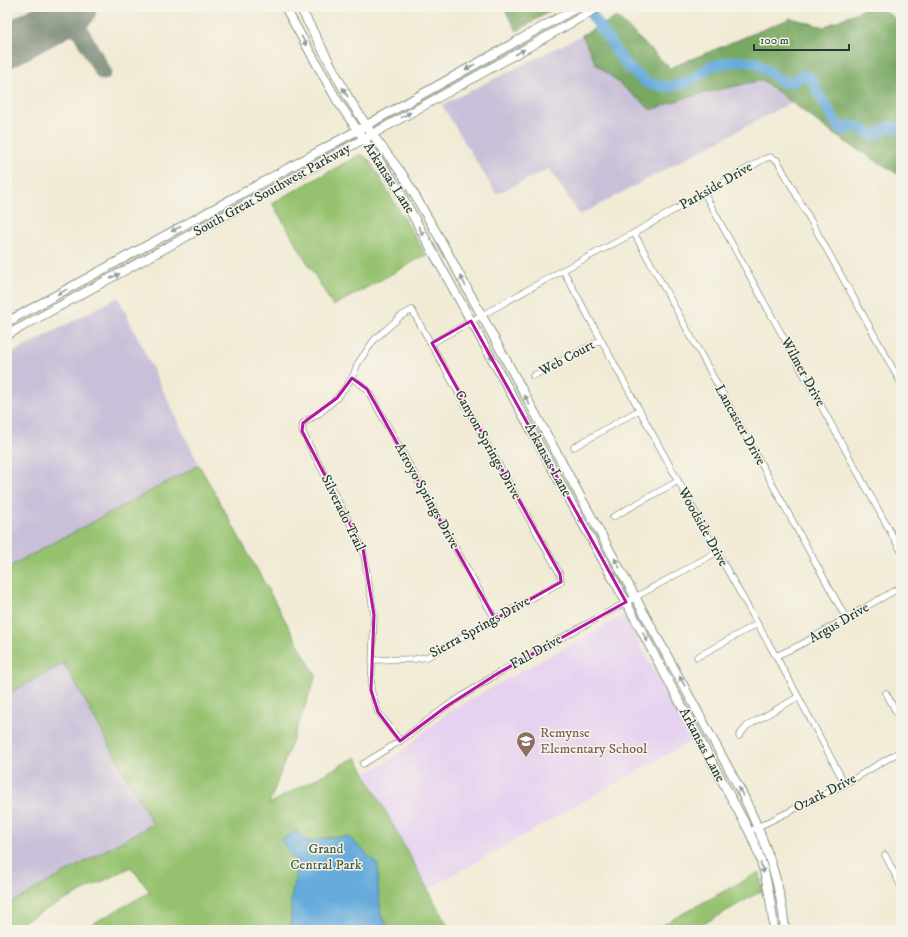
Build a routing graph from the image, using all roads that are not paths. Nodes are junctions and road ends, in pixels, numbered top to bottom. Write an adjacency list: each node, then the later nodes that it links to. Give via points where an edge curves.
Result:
1 (285, 7): 6 (main road, Arkansas Lane, one-way to 6, via 338,102)
2 (300, 7): 5 (main road, Arkansas Lane, one-way to 2, via 348,97)
3 (578, 7): 5 (main road, South Great Southwest Parkway, one-way to 5)
4 (599, 7): 7 (main road, South Great Southwest Parkway, one-way to 4)
5 (366, 125): 6 (main road, South Great Southwest Parkway); 7 (main road, Arkansas Lane)
6 (358, 130): 8 (main road, Arkansas Lane); 9 (main road, South Great Southwest Parkway)
7 (372, 134): 8 (main road, South Great Southwest Parkway); 16 (main road, Arkansas Lane, one-way to 7, via 403,175)
8 (363, 139): 11 (main road, South Great Southwest Parkway); 17 (main road, Arkansas Lane, one-way to 17, via 396,186)
9 (255, 186): 11 (main road); 13 (main road, South Great Southwest Parkway, one-way to 13)
10 (704, 193): 12 (street, Parkside Drive); 24 (street, Parkside Drive, via 764,159 770,157 777,160); 29 (street, Wilmer Drive)
11 (261, 196): 14 (main road, South Great Southwest Parkway)
12 (634, 233): 15 (street, Parkside Drive); 35 (street, Lancaster Drive)
13 (151, 242): 14 (main road); 18 (main road, South Great Southwest Parkway, one-way to 18)
14 (158, 253): 19 (main road, South Great Southwest Parkway, one-way to 14)
15 (563, 270): 16 (street, Parkside Drive); 20 (street, Woodside Drive)
16 (481, 315): 17 (street, Parkside Drive); 33 (main road, Arkansas Lane, one-way to 16)
17 (471, 321): 21 (street, Parkside Drive); 34 (main road, Arkansas Lane, one-way to 34)
18 (7, 322)
19 (7, 335)
20 (601, 340): 22 (street, Web Court); 25 (street, Woodside Drive)
21 (432, 343): 23 (street, Canyon Springs Drive, via 412,310 401,316 374,340 358,363); 31 (street, Canyon Springs Drive, via 560,574)
22 (533, 376)
23 (352, 378): 36 (street, Arroyo Springs Drive, via 367,389); 40 (street, Silverado Trail, via 337,398 320,413 303,423 302,431 363,549 374,615)
24 (901, 383)
25 (639, 410): 26 (street); 27 (street, Woodside Drive)
26 (574, 447)
27 (678, 481): 28 (street); 30 (street, Woodside Drive)
28 (614, 517)
29 (901, 551)
30 (717, 552): 33 (street, Fall Drive); 37 (street, Woodside Drive)
31 (560, 582): 36 (street, Sierra Springs Drive)
32 (901, 587): 35 (street, Argus Drive)
33 (635, 597): 34 (street, Fall Drive); 49 (main road, Arkansas Lane, one-way to 33, via 714,740)
34 (626, 602): 45 (street, Fall Drive, via 500,672 447,706); 50 (main road, Arkansas Lane, one-way to 50)
35 (846, 618): 38 (street, Argus Drive)
36 (495, 619): 40 (street, Sierra Springs Drive, via 427,657)
37 (757, 624): 38 (street, Woodside Drive); 39 (street)
38 (776, 656): 42 (street, Woodside Drive)
39 (697, 657)
40 (372, 660): 45 (street, Silverado Trail, via 371,690 378,712)
41 (886, 693): 43 (street)
42 (798, 697): 44 (street, via 747,726); 48 (street, Woodside Drive)
43 (901, 721)
44 (739, 736)
45 (400, 741): 47 (street, Fall Drive)
46 (901, 752): 48 (street, Ozark Drive)
47 (363, 764)
48 (845, 784): 49 (street, Ozark Drive)
49 (758, 827): 50 (street, Ozark Drive); 54 (main road, Arkansas Lane, via 777,880)
50 (749, 831): 53 (main road, Arkansas Lane, one-way to 53, via 769,890)
51 (885, 855): 52 (street)
52 (901, 886)
53 (774, 930)
54 (785, 930)

